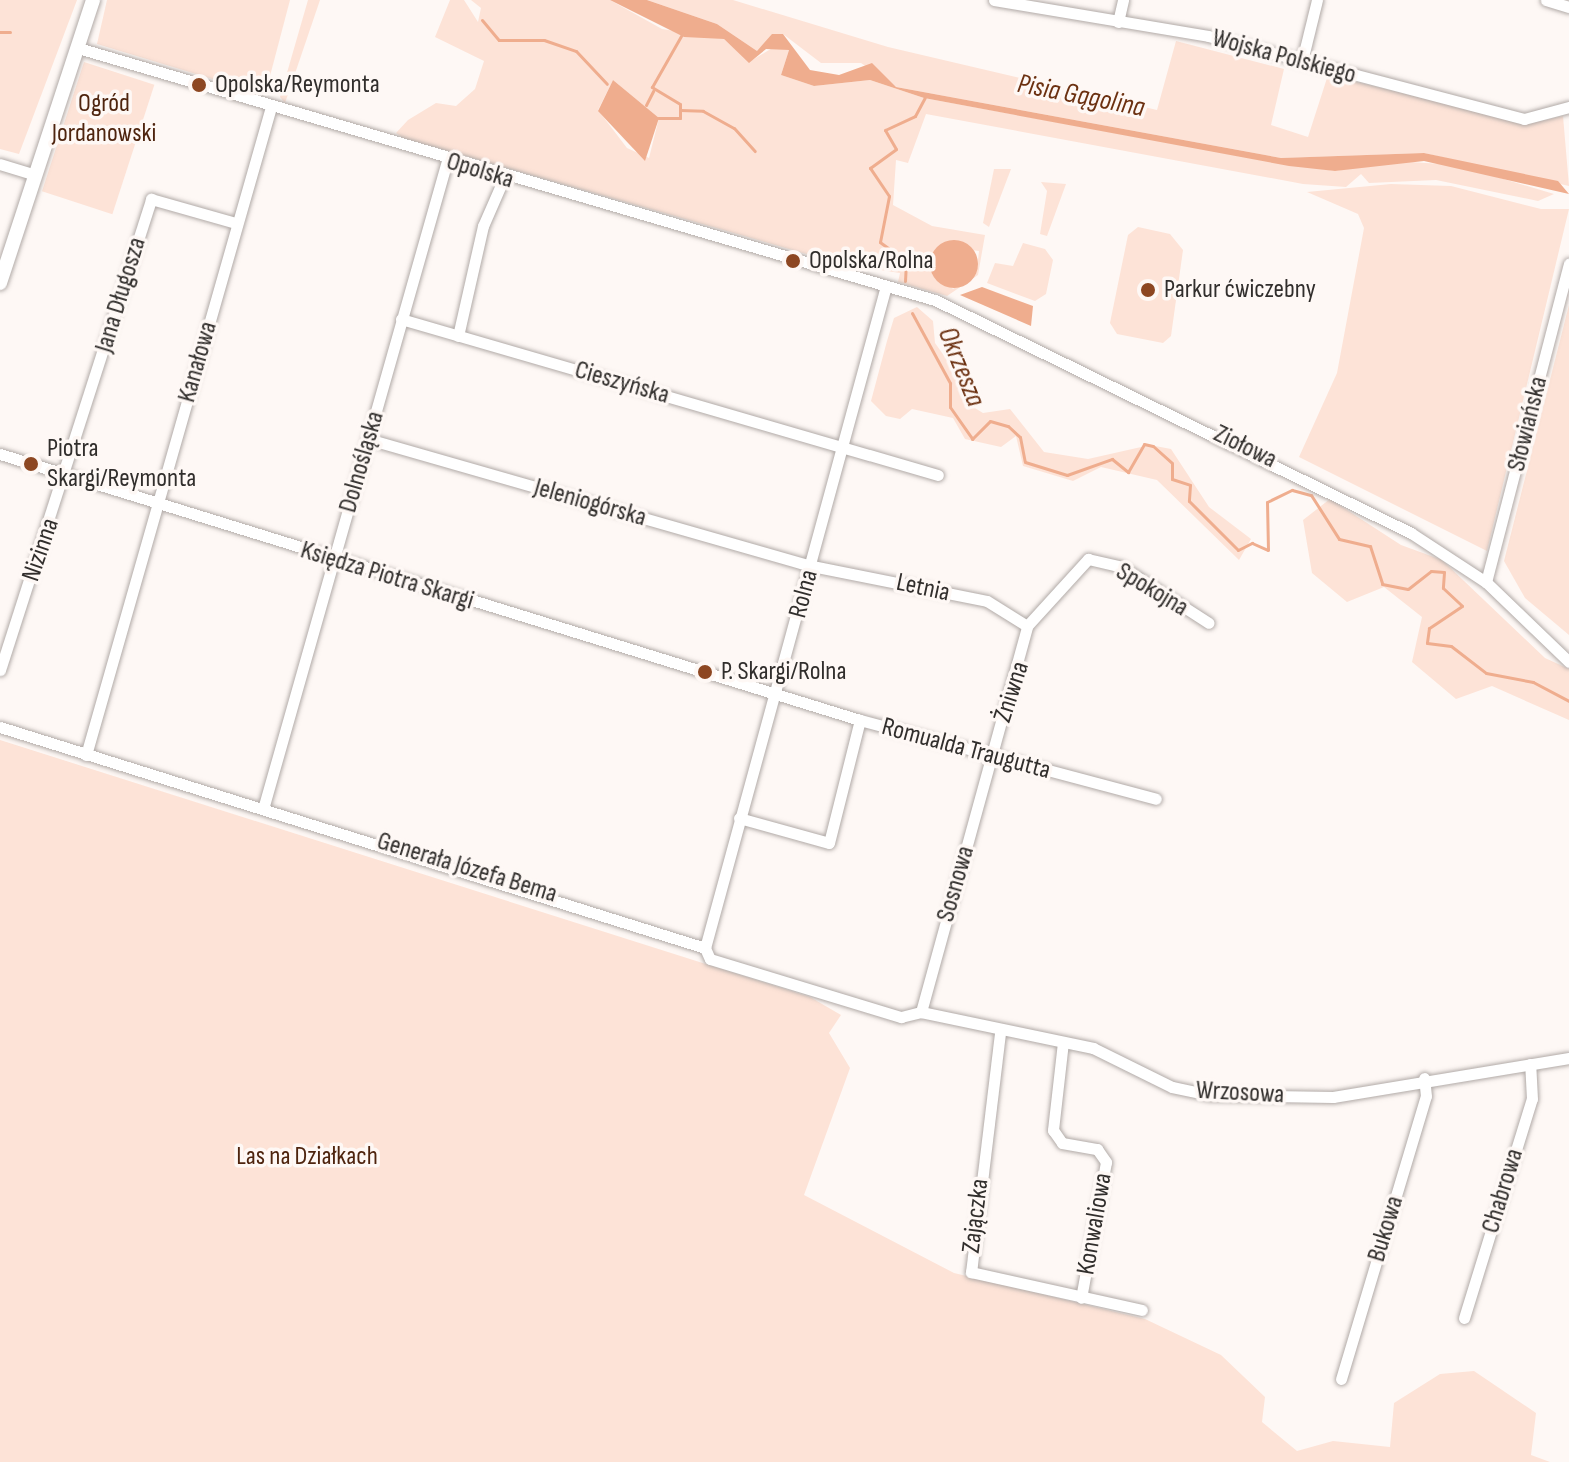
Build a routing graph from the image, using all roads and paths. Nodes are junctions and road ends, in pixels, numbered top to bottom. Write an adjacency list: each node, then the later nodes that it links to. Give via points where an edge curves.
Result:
1 (93, 0): 8 (main road)
2 (994, 0): 7 (street, Wojska Polskiego)
3 (1123, 0): 7 (street)
4 (1317, 0): 9 (street)
5 (1546, 0): 6 (street)
6 (1569, 7)
7 (1118, 22): 9 (street, Wojska Polskiego)
8 (78, 48): 10 (street, Opolska); 14 (main road)
9 (1302, 61): 11 (street, Wojska Polskiego, via 1524,119)
10 (271, 107): 12 (street, Opolska); 16 (street, Kanałowa)
11 (1569, 107)
12 (447, 161): 15 (street, Opolska); 20 (street, Dolnośląska)
13 (0, 164): 14 (street)
14 (35, 175): 18 (main road)
15 (504, 178): 19 (street, Opolska); 21 (street, via 483,226)
16 (236, 223): 25 (street, Jana Długosza, via 151,199); 27 (street, Kanałowa)
17 (1569, 264): 30 (street, Słowiańska)
18 (0, 283)
19 (891, 287): 23 (street, Rolna); 30 (street, Ziołowa, via 922,295 1291,469)
20 (401, 319): 21 (street, Cieszyńska); 22 (street, Dolnośląska)
21 (458, 336): 23 (street, Cieszyńska)
22 (368, 439): 28 (street, Dolnośląska); 29 (street, Jeleniogórska)
23 (844, 447): 26 (street, Cieszyńska); 29 (street, Rolna)
24 (0, 454): 25 (street, Księdza Piotra Skargi)
25 (66, 475): 27 (street, Księdza Piotra Skargi); 34 (street, Nizinna)
26 (938, 475)
27 (157, 505): 28 (street, Księdza Piotra Skargi); 38 (street, Kanałowa)
28 (334, 560): 35 (street, Księdza Piotra Skargi); 41 (street, Dolnośląska)
29 (812, 566): 32 (street, Letnia, via 987,601); 35 (street, Rolna)
30 (1486, 582): 33 (street, Ziołowa)
31 (1209, 623): 32 (street, Spokojna, via 1122,567 1088,559)
32 (1027, 626): 39 (street, Żniwna)
33 (1569, 662)
34 (0, 670)
35 (776, 694): 36 (street, Romualda Traugutta); 42 (street, Rolna)
36 (860, 720): 39 (street, Romualda Traugutta); 42 (street, via 829,843)
37 (0, 727): 38 (street, Generała Józefa Bema)
38 (86, 755): 41 (street, Generała Józefa Bema)
39 (992, 757): 40 (street, Romualda Traugutta); 44 (street, Sosnowa)
40 (1156, 799)
41 (263, 809): 43 (street, Generała Józefa Bema)
42 (739, 818): 43 (street, Rolna)
43 (705, 948): 44 (street, Generała Józefa Bema, via 710,959 901,1017)
44 (921, 1012): 45 (street, Wrzosowa)
45 (1000, 1033): 46 (street, Wrzosowa); 50 (street, Zajączka, via 971,1272)
46 (1063, 1042): 49 (street, Wrzosowa, via 1209,1095 1333,1097); 50 (street, Konwaliowa, via 1053,1130 1062,1143 1097,1149 1106,1162)
47 (1569, 1058): 48 (street, Wrzosowa)
48 (1530, 1064): 49 (street, Wrzosowa); 52 (street, Chabrowa, via 1532,1099)
49 (1424, 1078): 53 (street, Bukowa, via 1426,1096)
50 (1081, 1298): 51 (street, Zajączka)
51 (1142, 1310)
52 (1464, 1318)
53 (1341, 1379)

